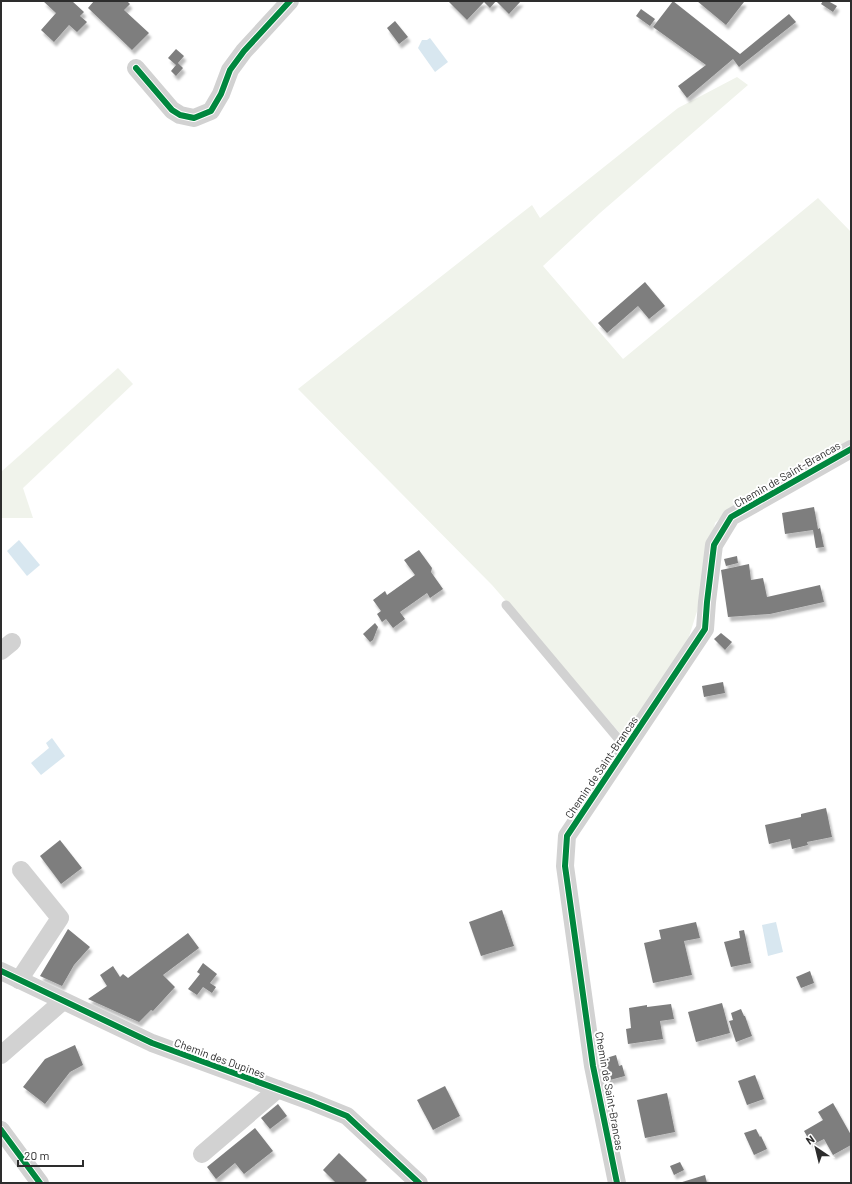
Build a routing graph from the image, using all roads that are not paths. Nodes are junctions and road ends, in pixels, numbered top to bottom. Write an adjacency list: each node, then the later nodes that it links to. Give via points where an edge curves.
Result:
1 (290, 1): 2 (street, via 244,50 230,70 211,111 194,118 180,115 172,110)
2 (136, 68)
3 (851, 449): 5 (street, Chemin de Saint-Brancas, via 731,517 714,546 705,629)
4 (506, 605): 5 (lane)
5 (626, 748): 16 (street, Chemin de Saint-Brancas, via 567,836 565,866 593,1066)
6 (21, 870): 8 (street, via 60,918)
7 (1, 971): 8 (street, Chemin des Dupines)
8 (19, 980): 9 (street, Chemin des Dupines)
9 (63, 1001): 10 (street); 11 (street, Chemin des Dupines, via 152,1043)
10 (1, 1055)
11 (278, 1089): 13 (street, Chemin des Dupines); 15 (street, Chemin des Dupines, via 347,1116)
12 (1, 1130): 14 (street)
13 (202, 1154)
14 (40, 1183)
15 (419, 1183)
16 (617, 1183)

